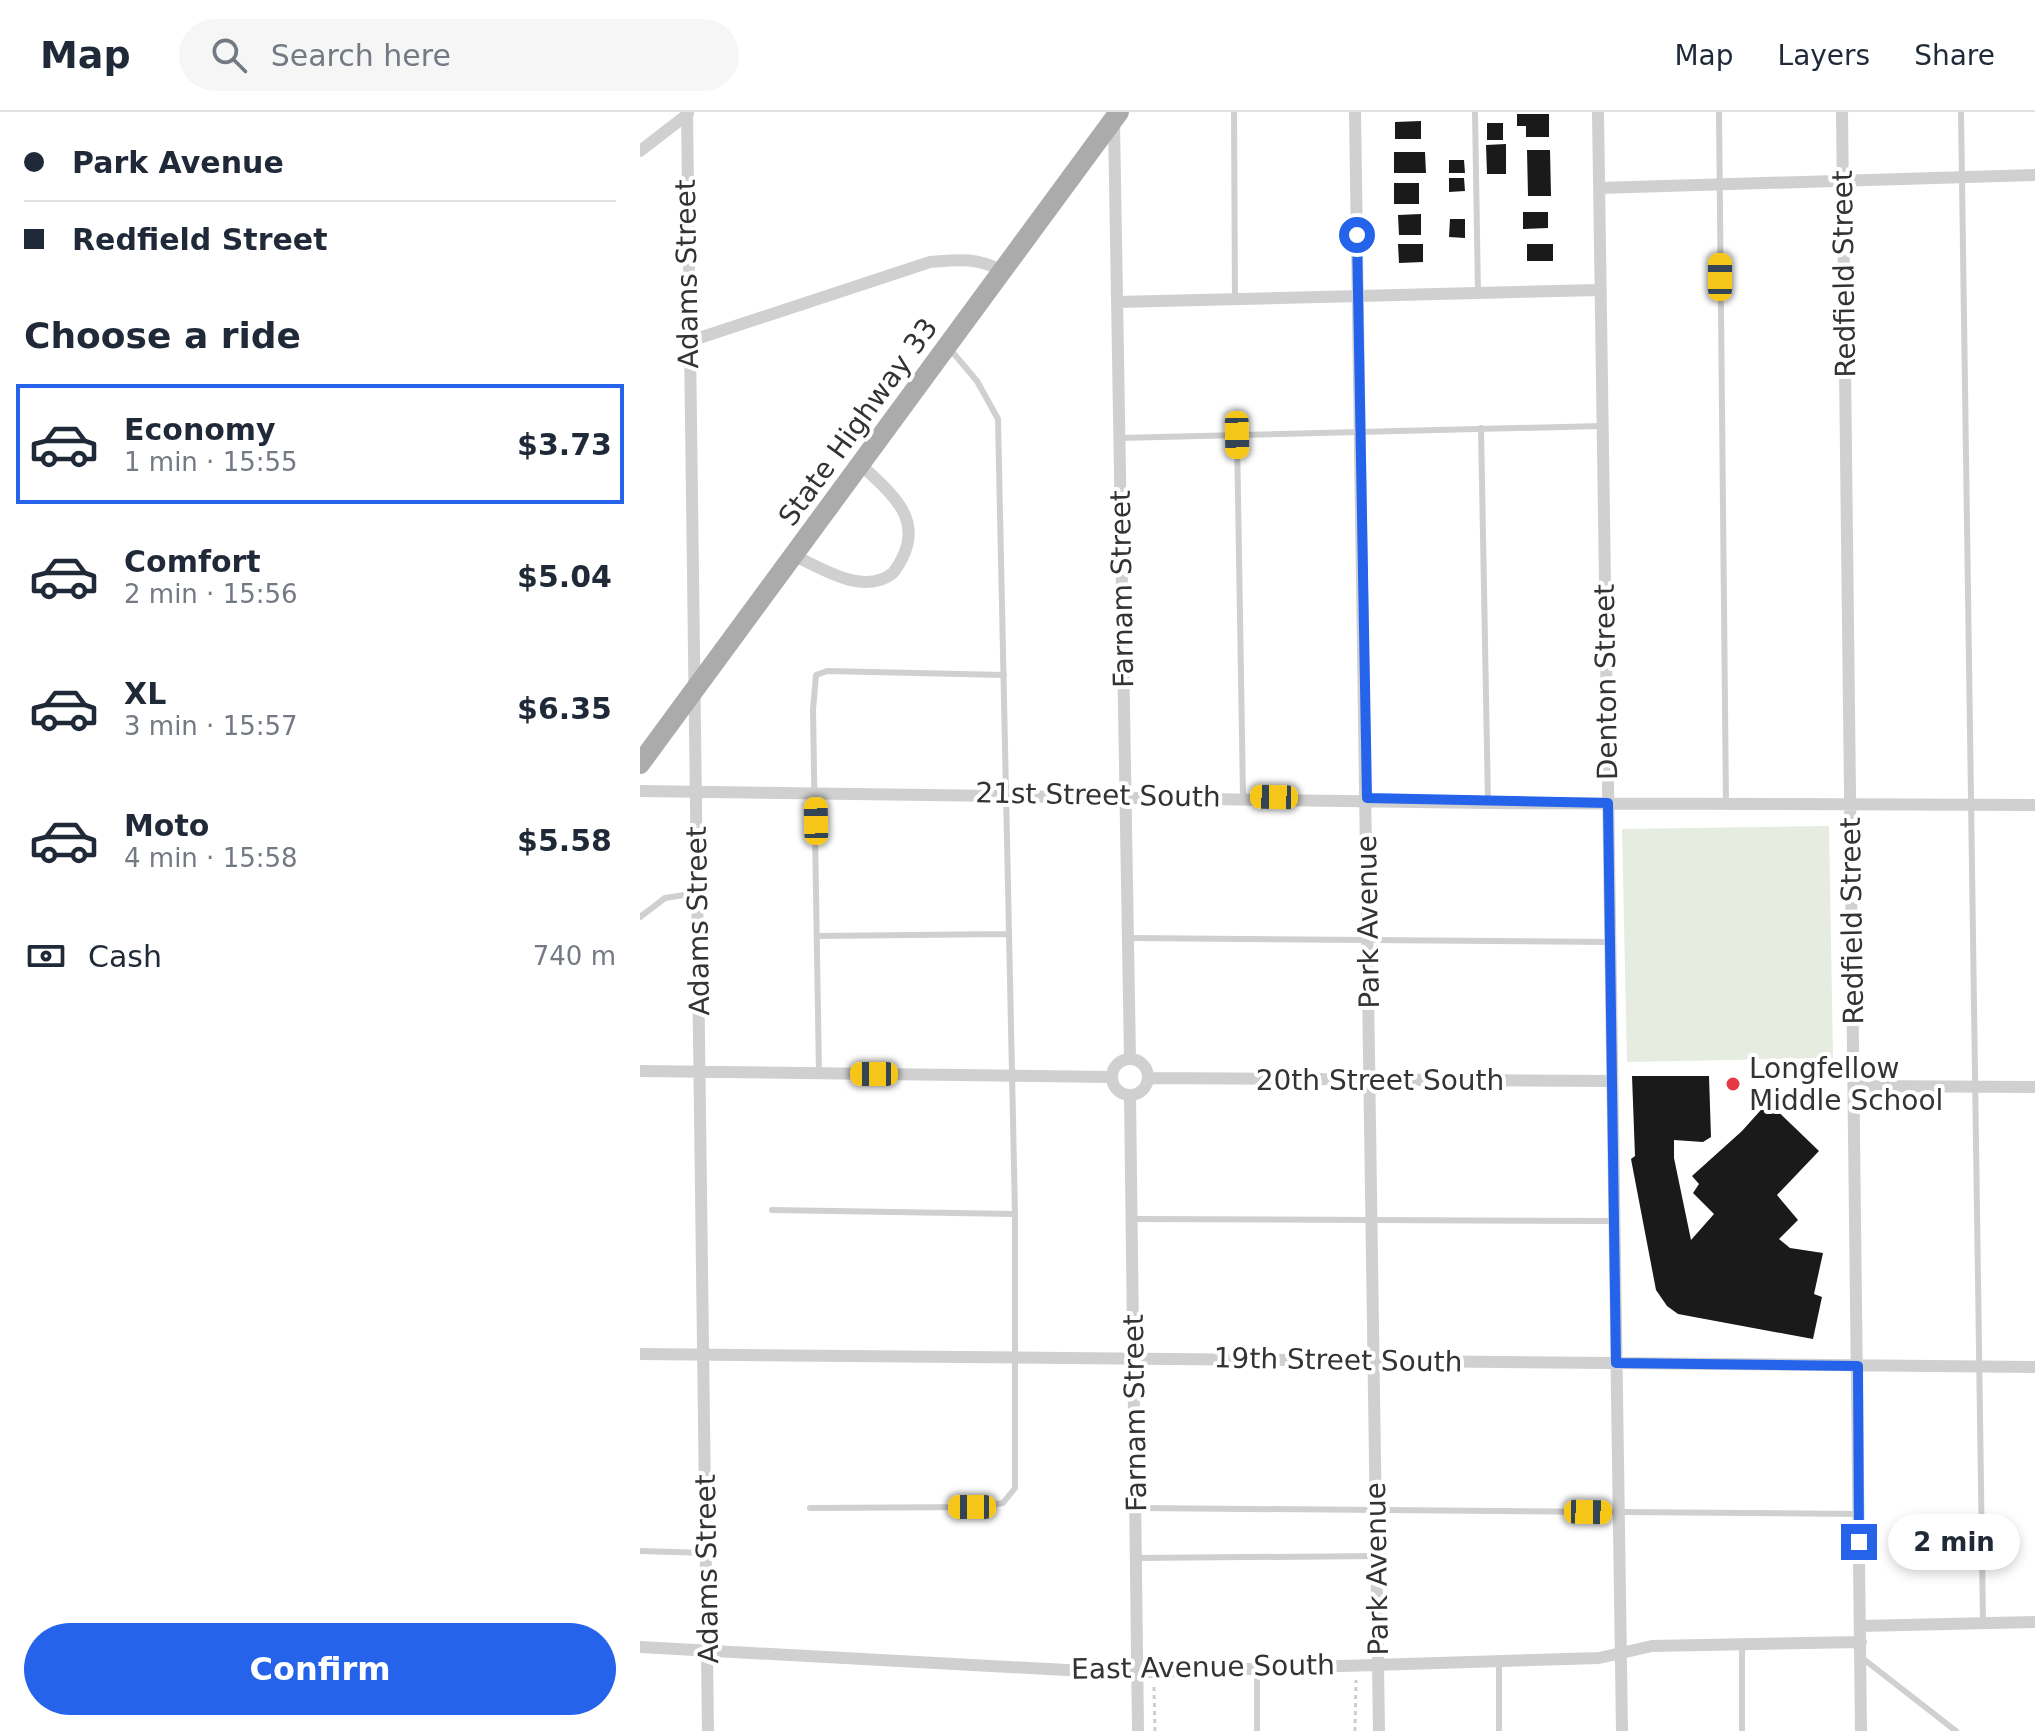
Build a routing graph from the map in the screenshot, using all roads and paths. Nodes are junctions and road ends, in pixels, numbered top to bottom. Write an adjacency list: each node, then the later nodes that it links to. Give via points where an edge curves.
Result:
1 (1234, 112): 20 (lane)
2 (1355, 112): 19 (street, Park Avenue)
3 (1475, 112): 18 (lane)
4 (1598, 112): 15 (street, Denton Street)
5 (1719, 112): 14 (lane)
6 (1842, 112): 13 (street, Redfield Street)
7 (1961, 112): 12 (lane)
8 (688, 114): 10 (street); 22 (street, Adams Street)
9 (1117, 116): 16 (main road, State Highway 33); 21 (street, Farnam Street)
10 (640, 151)
11 (2035, 175): 12 (street)
12 (1962, 177): 13 (street); 45 (lane)
13 (1843, 180): 14 (street); 44 (street, Redfield Street)
14 (1720, 184): 15 (street); 43 (lane)
15 (1599, 188): 17 (street, Denton Street)
16 (1000, 270): 22 (street, via 984,261 930,262); 23 (main road, State Highway 33)
17 (1599, 290): 18 (street); 24 (street, Denton Street)
18 (1478, 294): 19 (street)
19 (1358, 297): 20 (street); 26 (street, Park Avenue)
20 (1235, 299): 21 (street)
21 (1117, 302): 28 (street, Farnam Street)
22 (687, 342): 32 (street, Adams Street)
23 (948, 347): 29 (main road, State Highway 33); 31 (lane, via 977,381 998,419)
24 (1601, 426): 25 (lane); 42 (street, Denton Street)
25 (1481, 428): 26 (lane); 41 (lane)
26 (1360, 430): 27 (lane); 40 (street, Park Avenue)
27 (1237, 435): 28 (lane); 39 (lane)
28 (1119, 438): 38 (street, Farnam Street)
29 (862, 466): 30 (main road, State Highway 33); 30 (street, via 904,509 909,531 901,562 886,579 866,582)
30 (795, 556): 32 (main road, State Highway 33)
31 (1004, 675): 36 (lane, via 816,675); 37 (lane)
32 (695, 689): 33 (main road, State Highway 33); 35 (street, Adams Street)
33 (640, 764)
34 (640, 791): 35 (street, 21st Street South)
35 (696, 791): 36 (street, 21st Street South); 47 (street, Adams Street)
36 (815, 792): 37 (street, 21st Street South); 50 (lane)
37 (1005, 793): 38 (street, 21st Street South); 49 (lane)
38 (1125, 795): 39 (street, 21st Street South); 51 (street, Farnam Street)
39 (1243, 797): 40 (street, 21st Street South)
40 (1367, 798): 41 (street, 21st Street South); 52 (street, Park Avenue)
41 (1488, 803): 42 (street, 21st Street South)
42 (1608, 803): 43 (street, 21st Street South); 53 (street, Denton Street)
43 (1726, 804): 44 (street, 21st Street South)
44 (1850, 804): 45 (street, 21st Street South); 63 (street, Redfield Street)
45 (1970, 805): 46 (street, 21st Street South); 64 (lane)
46 (2035, 805)
47 (697, 893): 48 (lane, via 665,898); 56 (street, Adams Street)
48 (640, 917)
49 (1008, 934): 50 (lane); 58 (lane)
50 (817, 936): 57 (lane)
51 (1127, 938): 52 (lane); 54 (street, Farnam Street)
52 (1368, 938): 53 (lane); 61 (street, Park Avenue)
53 (1610, 942): 62 (street, Denton Street)
54 (1130, 1059): 59 (street, via 1119,1062); 60 (street, via 1140,1062)
55 (640, 1071): 56 (street)
56 (700, 1073): 57 (street); 73 (street, Adams Street)
57 (819, 1074): 58 (street)
58 (1011, 1075): 59 (street); 68 (lane)
59 (1111, 1077): 66 (street, via 1115,1088)
60 (1148, 1078): 61 (street, 20th Street South); 66 (street, via 1144,1088)
61 (1370, 1081): 62 (street, 20th Street South); 70 (street, Park Avenue)
62 (1612, 1081): 71 (street, Denton Street)
63 (1854, 1086): 64 (street); 78 (street, Redfield Street)
64 (1975, 1087): 65 (street); 79 (lane)
65 (2035, 1087)
66 (1130, 1095): 69 (street, Farnam Street)
67 (772, 1210): 68 (lane)
68 (1015, 1214): 74 (lane)
69 (1133, 1219): 70 (lane); 75 (street, Farnam Street)
70 (1372, 1220): 71 (lane); 76 (street, Park Avenue)
71 (1614, 1221): 77 (street, Denton Street)
72 (640, 1354): 73 (street, 19th Street South)
73 (705, 1356): 74 (street, 19th Street South); 87 (street, Adams Street)
74 (1016, 1357): 75 (street, 19th Street South); 81 (lane, via 1015,1488 1003,1503)
75 (1134, 1358): 76 (street, 19th Street South); 82 (street, Farnam Street)
76 (1373, 1359): 77 (street, 19th Street South); 83 (street, Park Avenue)
77 (1616, 1363): 78 (street, 19th Street South); 84 (street, Denton Street)
78 (1858, 1366): 79 (street, 19th Street South); 85 (street, Redfield Street)
79 (1978, 1367): 80 (street, 19th Street South); 91 (lane)
80 (2035, 1367)
81 (810, 1508)
82 (1136, 1508): 83 (lane); 89 (street, Farnam Street)
83 (1377, 1508): 84 (lane); 88 (street, Park Avenue)
84 (1618, 1513): 85 (lane); 97 (street, Denton Street)
85 (1859, 1514): 92 (street, Redfield Street)
86 (640, 1551): 87 (lane)
87 (706, 1553): 96 (street, Adams Street)
88 (1378, 1556): 89 (lane); 100 (street, Park Avenue)
89 (1136, 1558): 104 (street, Farnam Street)
90 (2035, 1622): 91 (street)
91 (1983, 1623): 92 (street)
92 (1860, 1626): 93 (street, Redfield Street)
93 (1861, 1642): 94 (street, East Avenue South); 98 (street, Redfield Street)
94 (1742, 1645): 97 (street, East Avenue South, via 1652,1646); 113 (lane)
95 (640, 1647): 96 (street, East Avenue South)
96 (708, 1651): 104 (street, East Avenue South); 105 (street, Adams Street)
97 (1622, 1653): 99 (street, East Avenue South); 112 (street, Denton Street)
98 (1861, 1657): 114 (street, Redfield Street); 115 (lane)
99 (1499, 1661): 100 (street, East Avenue South); 111 (lane)
100 (1379, 1664): 101 (street, East Avenue South); 110 (street, Park Avenue)
101 (1356, 1665): 102 (street, East Avenue South); 109 (path)
102 (1257, 1667): 103 (street, East Avenue South); 108 (lane)
103 (1154, 1670): 104 (street, East Avenue South); 107 (path)
104 (1138, 1671): 106 (street, Farnam Street)
105 (708, 1731)
106 (1138, 1731)
107 (1155, 1731)
108 (1257, 1731)
109 (1355, 1731)
110 (1379, 1731)
111 (1499, 1731)
112 (1622, 1731)
113 (1742, 1731)
114 (1861, 1731)
115 (1956, 1731)

